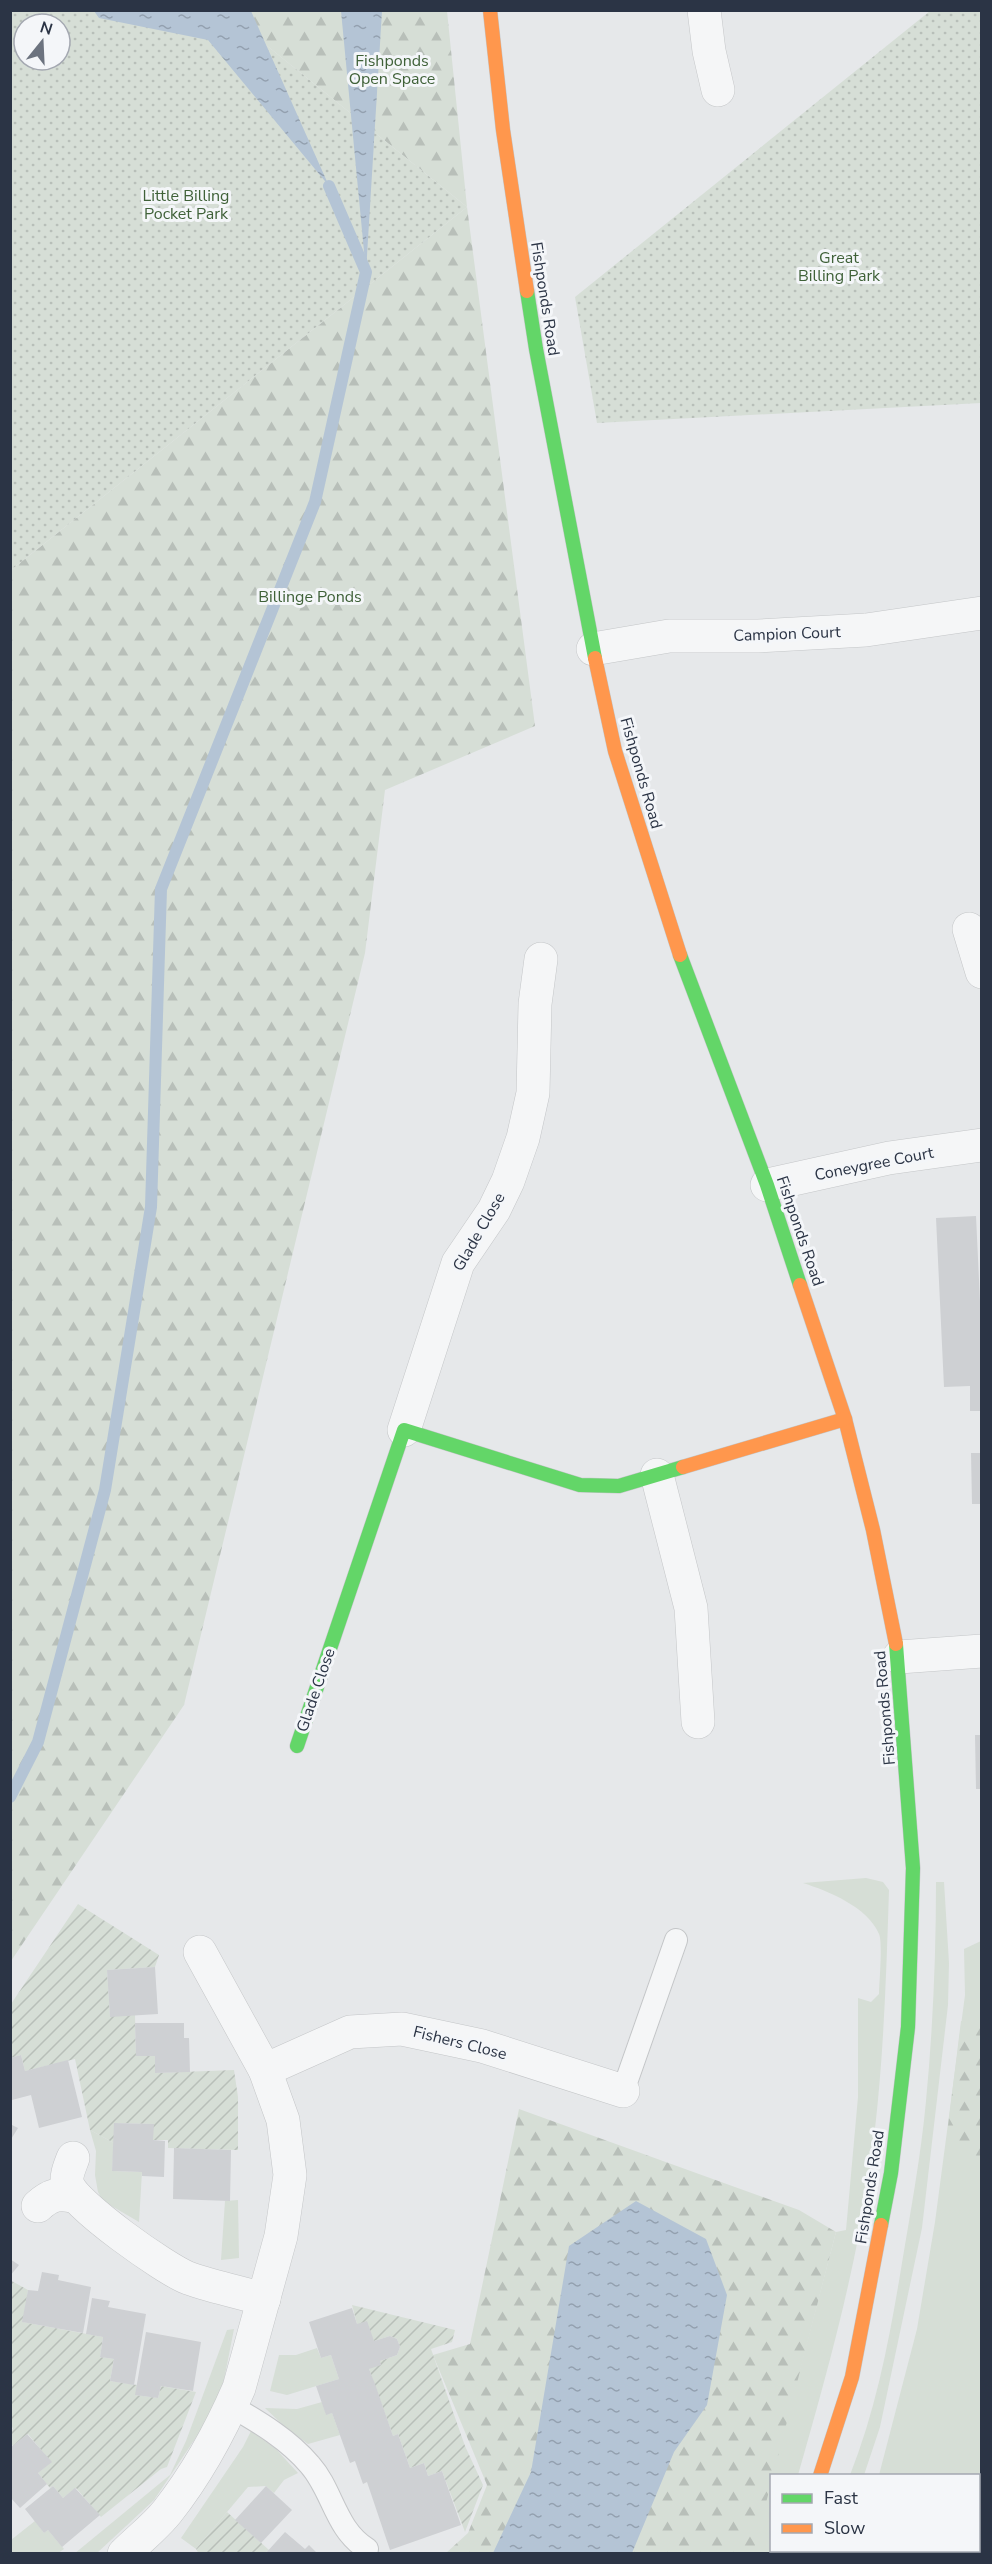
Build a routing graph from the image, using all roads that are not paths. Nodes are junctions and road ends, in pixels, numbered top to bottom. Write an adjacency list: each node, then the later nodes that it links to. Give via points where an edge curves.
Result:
1 (490, 10): 5 (street, Fishponds Road, via 502,130 536,349)
2 (704, 10): 3 (street)
3 (718, 90)
4 (981, 613): 5 (street, Campion Court, via 866,630 669,636)
5 (593, 649): 10 (street, Fishponds Road, via 615,752 684,966)
6 (969, 929): 8 (street)
7 (541, 959): 12 (street, Glade Close, via 535,1004 533,1093 523,1138 494,1210 458,1263)
8 (981, 972)
9 (981, 1145): 10 (street, Coneygree Court, via 889,1158)
10 (767, 1185): 11 (street, Fishponds Road)
11 (845, 1419): 13 (street); 15 (street, Fishponds Road)
12 (404, 1430): 13 (street, via 580,1485 619,1486); 17 (street, Glade Close)
13 (657, 1475): 16 (street, via 691,1608)
14 (981, 1651): 15 (street)
15 (899, 1658): 27 (street, Fishponds Road, via 913,1868 908,2027 891,2173 854,2366)
16 (698, 1722)
17 (297, 1746)
18 (676, 1940): 21 (lane)
19 (200, 1952): 20 (street)
20 (265, 2070): 21 (street, Fishers Close, via 350,2032 402,2029 482,2046); 25 (street, via 283,2120 291,2175 281,2236)
21 (622, 2091)
22 (73, 2158): 23 (street, via 67,2184)
23 (76, 2197): 24 (street, via 63,2193 49,2196); 25 (street, via 135,2246 186,2277)
24 (38, 2206)
25 (264, 2299): 26 (street)
26 (231, 2406): 28 (lane, via 265,2426 310,2465 340,2523); 29 (street, via 197,2470 166,2514)
27 (820, 2474)
28 (367, 2549)
29 (124, 2553)

